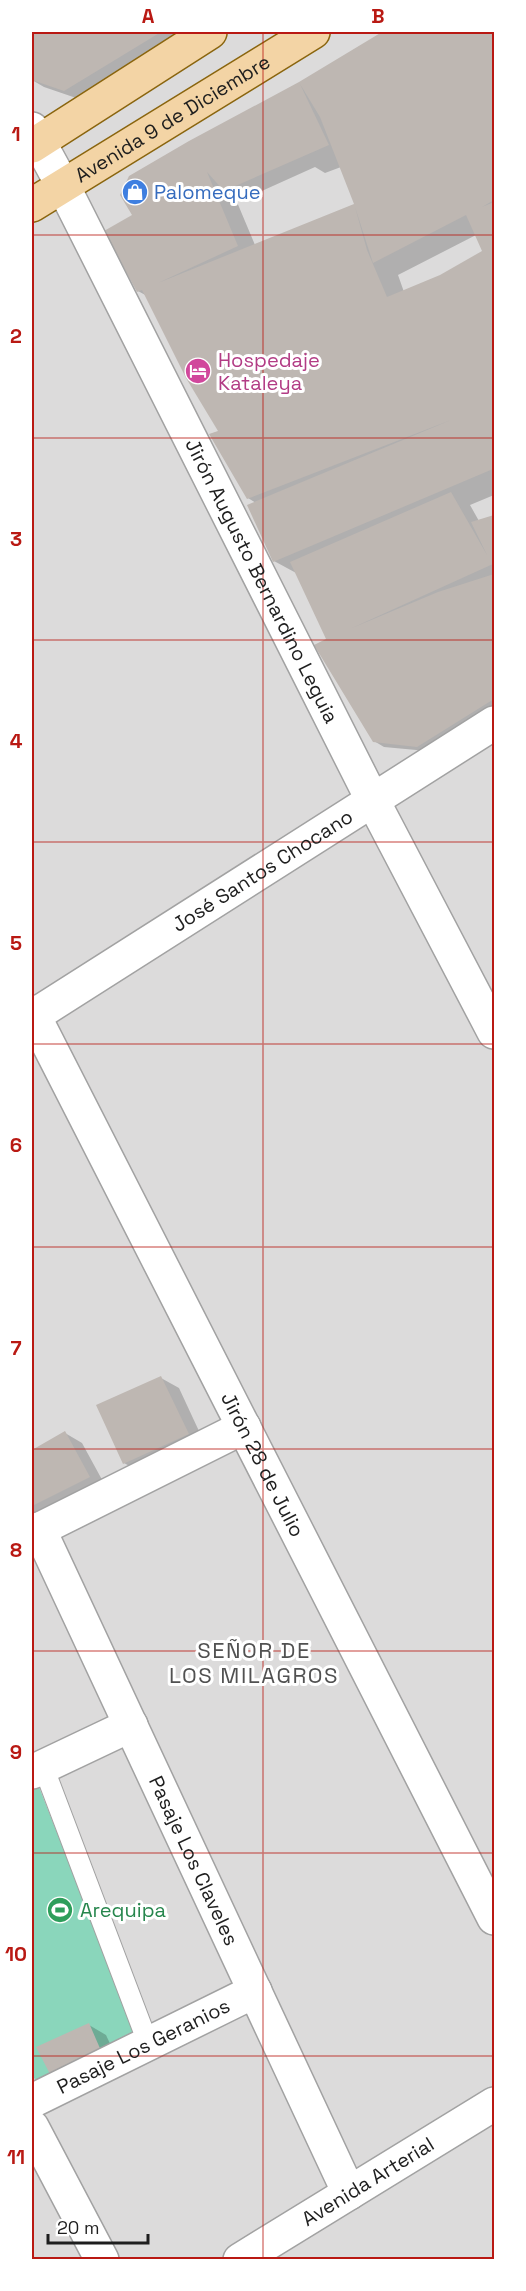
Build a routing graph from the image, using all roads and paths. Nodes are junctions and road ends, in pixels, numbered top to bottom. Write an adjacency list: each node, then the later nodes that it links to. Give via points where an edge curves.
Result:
1 (210, 32): 3 (main road)
2 (313, 32): 4 (main road, Avenida 9 de Diciembre)
3 (34, 139): 4 (street, Jirón Augusto Bernardino Leguia)
4 (63, 186): 5 (main road, Avenida 9 de Diciembre); 7 (street, Jirón Augusto Bernardino Leguia)
5 (32, 205)
6 (495, 723): 7 (street, José Santos Chocano)
7 (373, 801): 8 (street, José Santos Chocano); 9 (street, Jirón Augusto Bernardino Leguia)
8 (32, 1015): 10 (street, Jirón 28 de Julio)
9 (495, 1032)
10 (244, 1427): 11 (street); 14 (street, Jirón 28 de Julio)
11 (35, 1531): 12 (street, Pasaje Los Claveles)
12 (131, 1725): 13 (street); 15 (street, Pasaje Los Claveles)
13 (37, 1769): 16 (lane)
14 (495, 1918)
15 (255, 1991): 16 (street, Pasaje Los Geranios); 20 (street, Pasaje Los Claveles)
16 (148, 2043): 17 (street, Pasaje Los Geranios)
17 (32, 2101)
18 (495, 2104): 20 (street, Avenida Arterial)
19 (32, 2127): 21 (street)
20 (349, 2193): 22 (street, Avenida Arterial)
21 (102, 2259)
22 (240, 2259)

